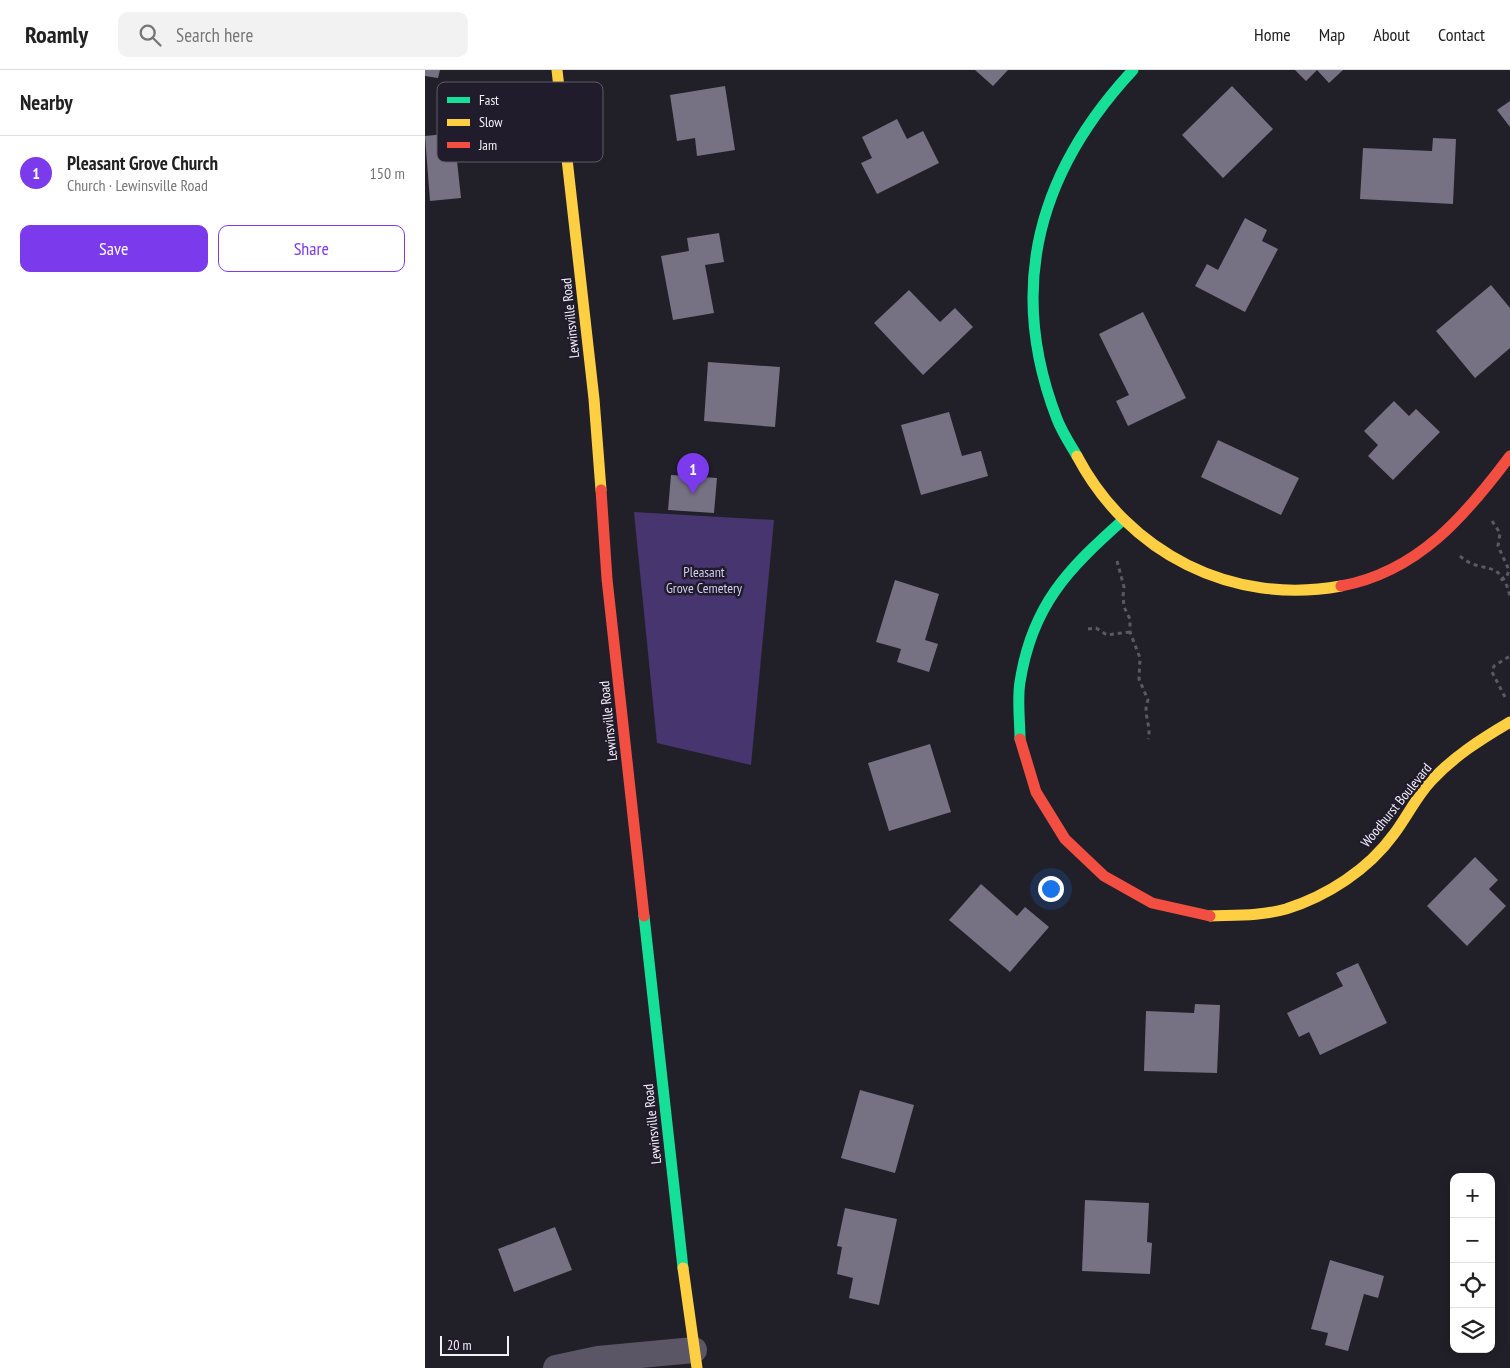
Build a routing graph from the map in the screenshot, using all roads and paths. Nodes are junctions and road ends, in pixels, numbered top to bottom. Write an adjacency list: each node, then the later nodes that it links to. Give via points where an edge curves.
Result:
1 (1133, 70): 4 (street, via 1082,130 1061,170 1043,219 1033,278 1034,329 1049,401 1085,474)
2 (567, 162): 17 (street, Lewinsville Road, via 594,399 607,579)
3 (1510, 456): 4 (street, via 1472,507 1421,553 1373,577 1318,591 1279,592 1212,578 1182,565 1150,545)
4 (1123, 520): 15 (street, Woodhurst Boulevard, via 1072,566 1035,623 1023,658 1018,694 1019,730 1025,765 1054,827 1090,866 1134,896 1175,911 1207,916 1239,917 1270,913 1305,902 1337,886 1365,866 1391,838 1421,793 1447,765 1476,742)
5 (1492, 520): 8 (path, via 1500,533 1498,546 1509,570)
6 (1460, 556): 8 (path, via 1468,563 1491,568)
7 (1117, 561): 12 (path, via 1125,587 1123,596)
8 (1503, 578): 9 (path); 10 (path)
9 (1498, 582)
10 (1510, 596)
11 (1088, 629): 12 (path, via 1096,628 1107,635)
12 (1130, 632): 16 (path, via 1139,658 1139,679 1148,700 1145,709 1151,731)
13 (1510, 656): 14 (path, via 1494,666 1492,672)
14 (1507, 700)
15 (1510, 722)
16 (1148, 739)
17 (695, 1359): 18 (street, via 598,1360)
18 (556, 1368)

